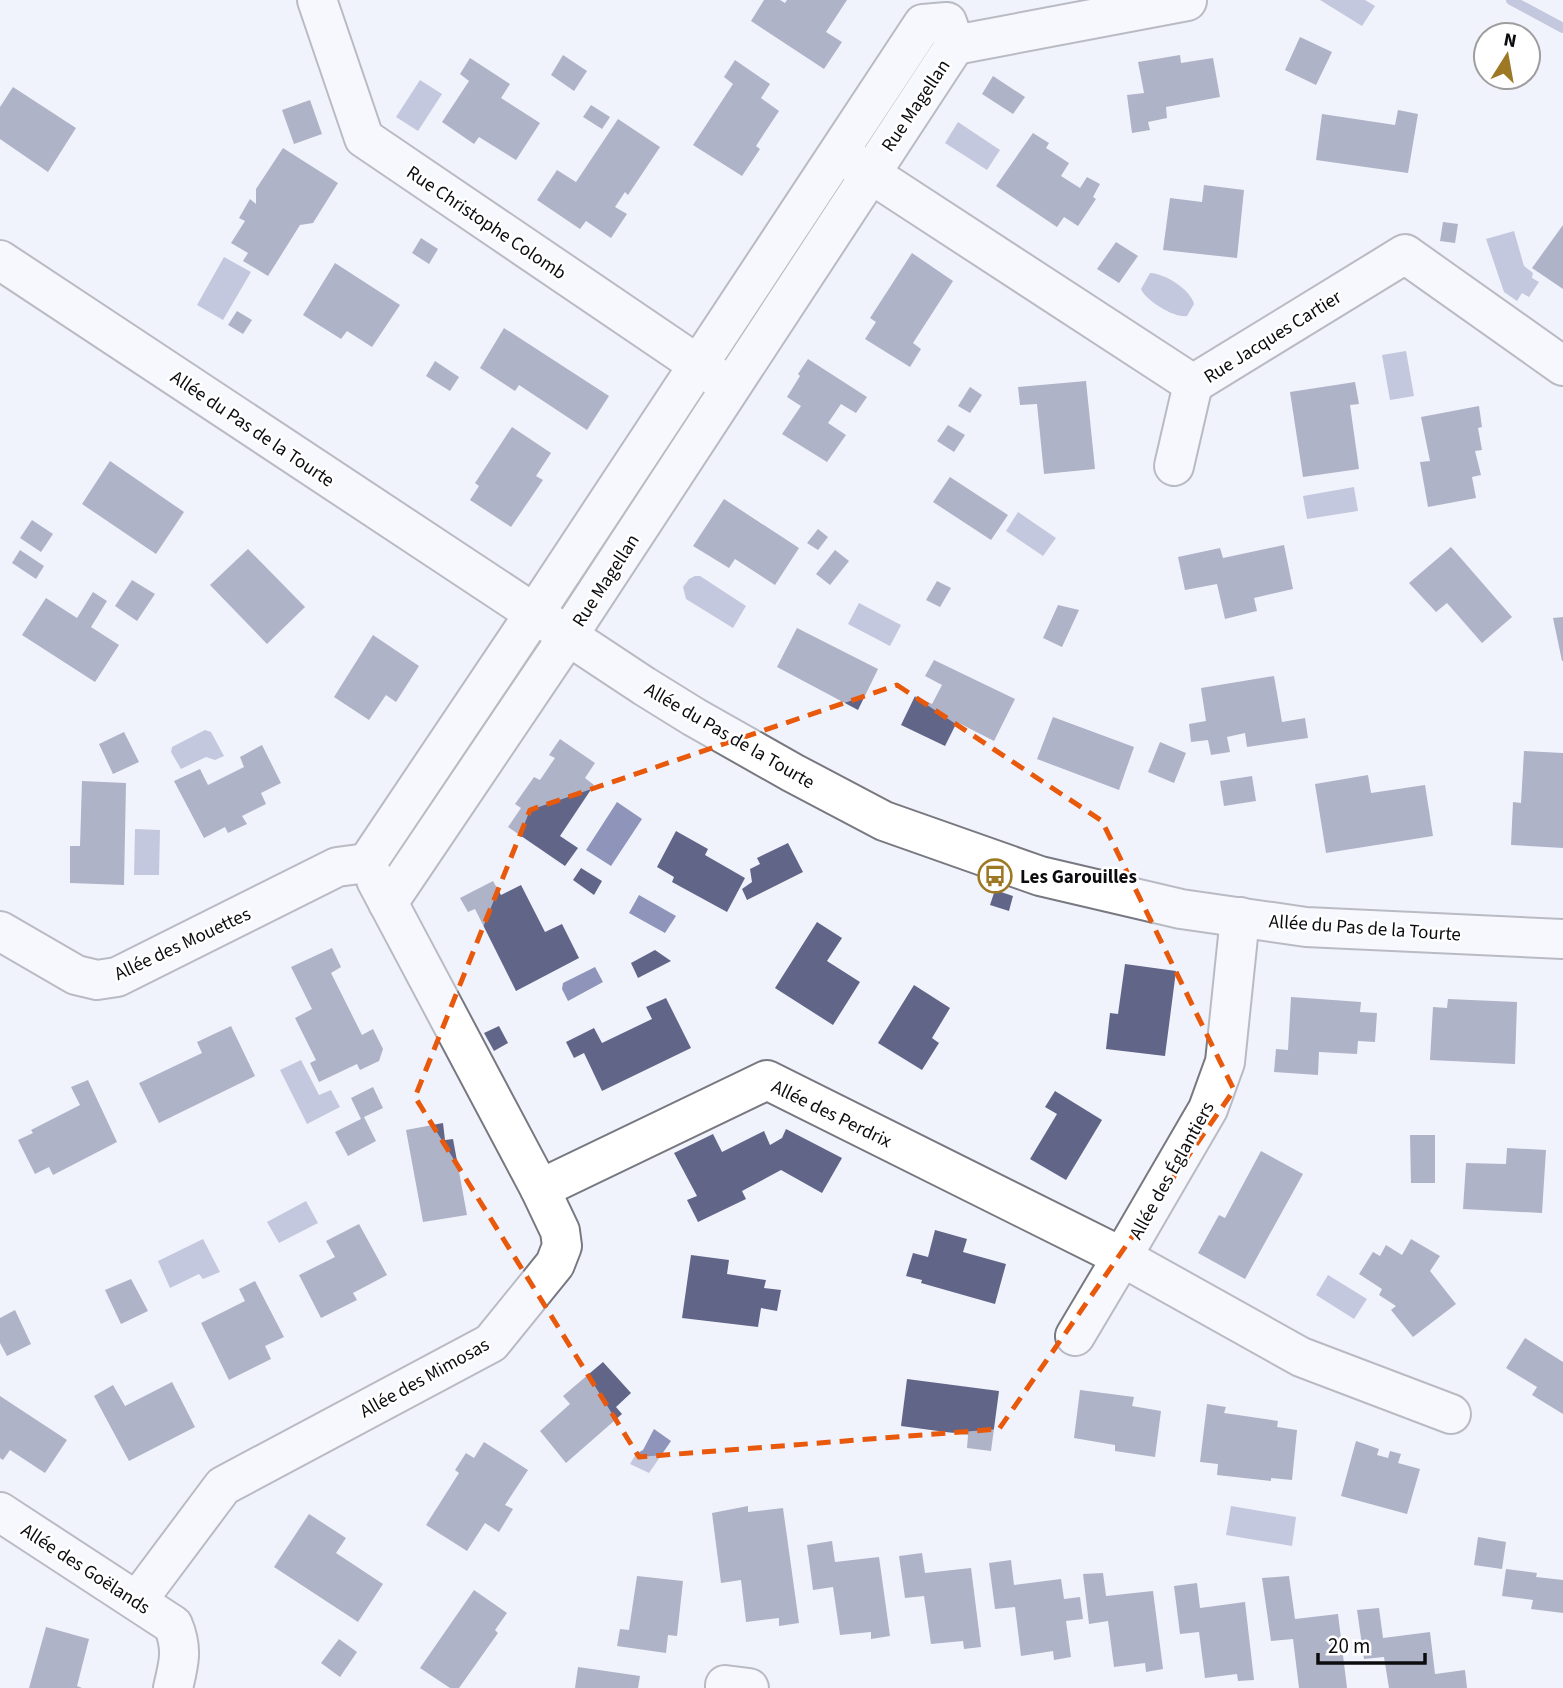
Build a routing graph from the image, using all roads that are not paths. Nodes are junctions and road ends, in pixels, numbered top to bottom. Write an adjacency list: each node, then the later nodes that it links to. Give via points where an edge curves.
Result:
1 (317, 0): 7 (street, Rue Christophe Colomb, via 364,138)
2 (1187, 1): 3 (street)
3 (947, 23): 4 (street, Rue Magellan); 5 (street, Rue Magellan)
4 (838, 152): 5 (street, Rue Jacques Cartier); 7 (street, Rue Magellan)
5 (870, 173): 9 (street, Rue Jacques Cartier); 10 (street, Rue Magellan)
6 (0, 260): 12 (street, Allée du Pas de la Tourte)
7 (697, 364): 10 (street, Rue Christophe Colomb); 12 (street, Rue Magellan)
8 (1563, 366): 9 (street, Rue Jacques Cartier, via 1405,254)
9 (1193, 384): 11 (street)
10 (731, 386): 13 (street, Rue Magellan)
11 (1174, 466)
12 (534, 614): 13 (street, Allée du Pas de la Tourte); 14 (street, Rue Magellan)
13 (568, 636): 15 (street, Rue Magellan); 16 (street, Allée du Pas de la Tourte, via 694,717 884,821 1040,876 1181,909)
14 (367, 863): 15 (street); 17 (street, Allée des Mouettes, via 337,867 117,977 97,980 76,975)
15 (388, 902): 19 (street, Allée des Mimosas)
16 (1240, 917): 18 (street, Allée du Pas de la Tourte, via 1306,927); 20 (street, Allée des Églantiers, via 1226,1062 1208,1110)
17 (0, 931)
18 (1563, 939)
19 (540, 1189): 20 (street, Allée des Perdrix, via 767,1080); 24 (street, Allée des Mimosas, via 560,1231 562,1246 555,1264 491,1343 223,1486)
20 (1122, 1257): 21 (street, Allée des Églantiers); 22 (street, Allée des Églantiers, via 1301,1357)
21 (1075, 1336)
22 (1451, 1414)
23 (0, 1512): 24 (street, Allée des Goëlands)
24 (137, 1601): 25 (street, Allée des Goëlands, via 173,1625 180,1642)
25 (173, 1688)
26 (725, 1688): 27 (street)
27 (749, 1688)

